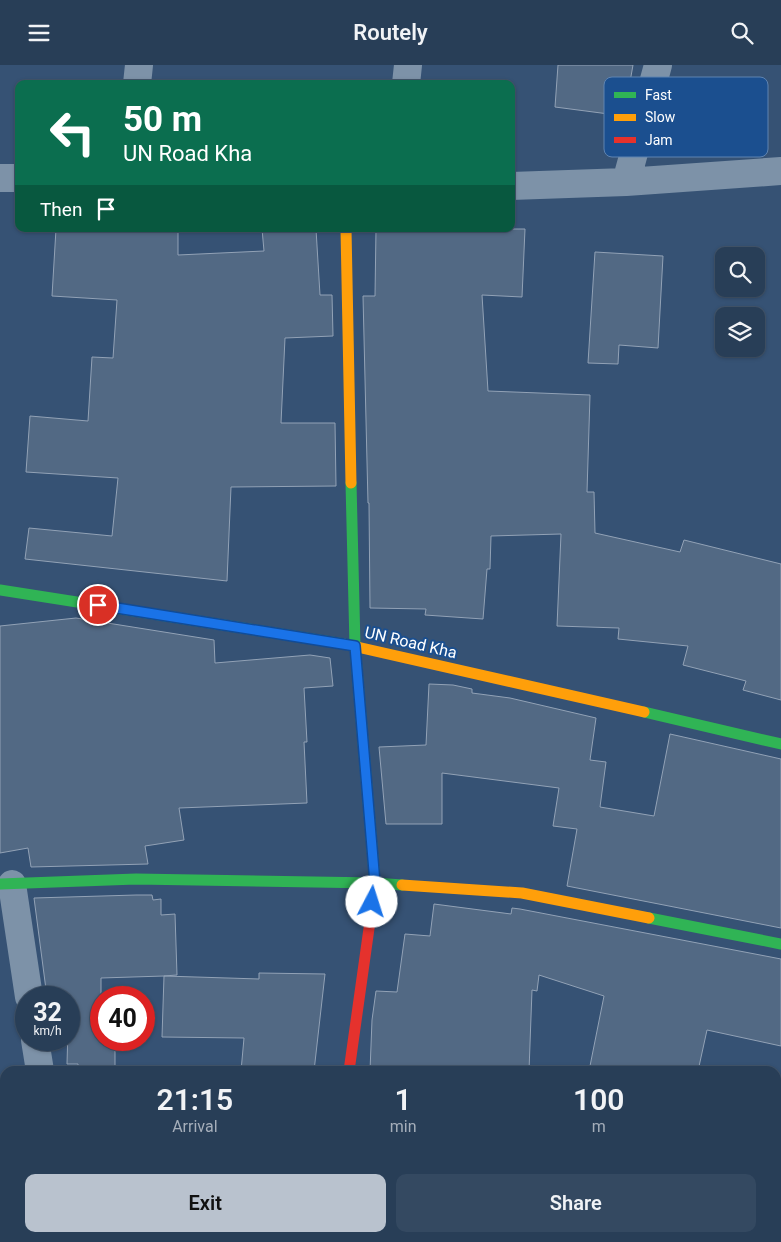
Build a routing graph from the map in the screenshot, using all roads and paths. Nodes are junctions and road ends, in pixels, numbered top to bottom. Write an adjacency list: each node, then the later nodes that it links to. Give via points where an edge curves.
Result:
1 (139, 65): 3 (street)
2 (408, 65): 4 (street)
3 (137, 80)
4 (406, 80)
5 (633, 157): 9 (street)
6 (781, 171): 9 (street)
7 (0, 177): 8 (street)
8 (15, 178)
9 (626, 182): 10 (street)
10 (515, 186)
11 (346, 232): 13 (street)
12 (0, 590): 13 (street, UN Road Kha)
13 (355, 646): 14 (street, UN Road Kha); 15 (street)
14 (781, 744)
15 (375, 883): 16 (street, via 136,879); 17 (street, via 522,893); 21 (street)
16 (6, 884): 18 (street)
17 (781, 944)
18 (26, 986)
19 (37, 1051): 20 (street)
20 (39, 1066)
21 (350, 1066)

